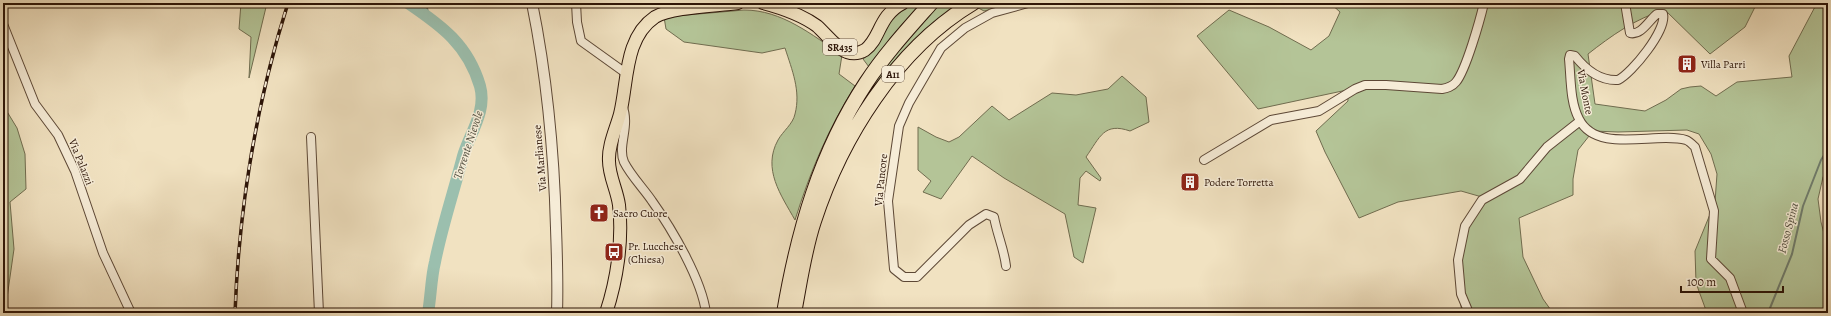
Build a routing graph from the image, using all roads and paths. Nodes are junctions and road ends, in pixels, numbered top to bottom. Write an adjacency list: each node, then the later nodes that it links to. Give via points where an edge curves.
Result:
1 (532, 3): 21 (street, Via Marlianese, via 540,43 555,180)
2 (576, 3): 13 (street, via 576,22 582,42)
3 (738, 3): 10 (main road)
4 (764, 3): 5 (main road, SR435, via 810,22 846,52 854,53 870,45 886,16)
5 (903, 3)
6 (931, 3): 24 (highway, A11, via 897,41 874,72 835,138 804,219)
7 (1028, 3): 18 (street, Via Pancore, via 992,13 964,28 941,48 909,103 899,126 888,201 894,268 904,277 917,277 964,229 986,214 994,217)
8 (1484, 3): 17 (street, via 1478,27 1458,78 1451,87 1442,89 1365,86 1319,110 1272,120)
9 (1625, 3): 15 (street, Via Monte, via 1628,29 1632,34 1641,31 1658,14 1662,14 1664,19 1662,26 1647,52 1618,80 1592,73 1575,56 1570,55 1573,96)
10 (721, 4): 13 (main road, via 672,11 656,16 638,37 632,50)
11 (970, 5): 25 (highway, A11, via 939,26 910,54 885,83 856,130 828,184 813,222)
12 (3, 24): 19 (street, Via Palazzi, via 35,104 58,134 75,172 103,253)
13 (627, 74): 14 (main road)
14 (622, 105): 22 (main road, via 609,161 618,198 620,240); 23 (street, via 627,118 624,161 671,230 701,291)
15 (1580, 121): 26 (street, Via Monte, via 1547,147 1520,178 1482,200 1465,226 1458,260 1461,294); 27 (street, via 1592,133 1609,138 1630,140 1671,137 1687,140 1695,147 1714,210 1711,259 1730,278)
16 (311, 137): 20 (street)
17 (1204, 160)
18 (1006, 266)
19 (131, 313)
20 (318, 313)
21 (557, 313)
22 (606, 313)
23 (706, 313)
24 (784, 313)
25 (794, 313)
26 (1469, 313)
27 (1743, 313)

